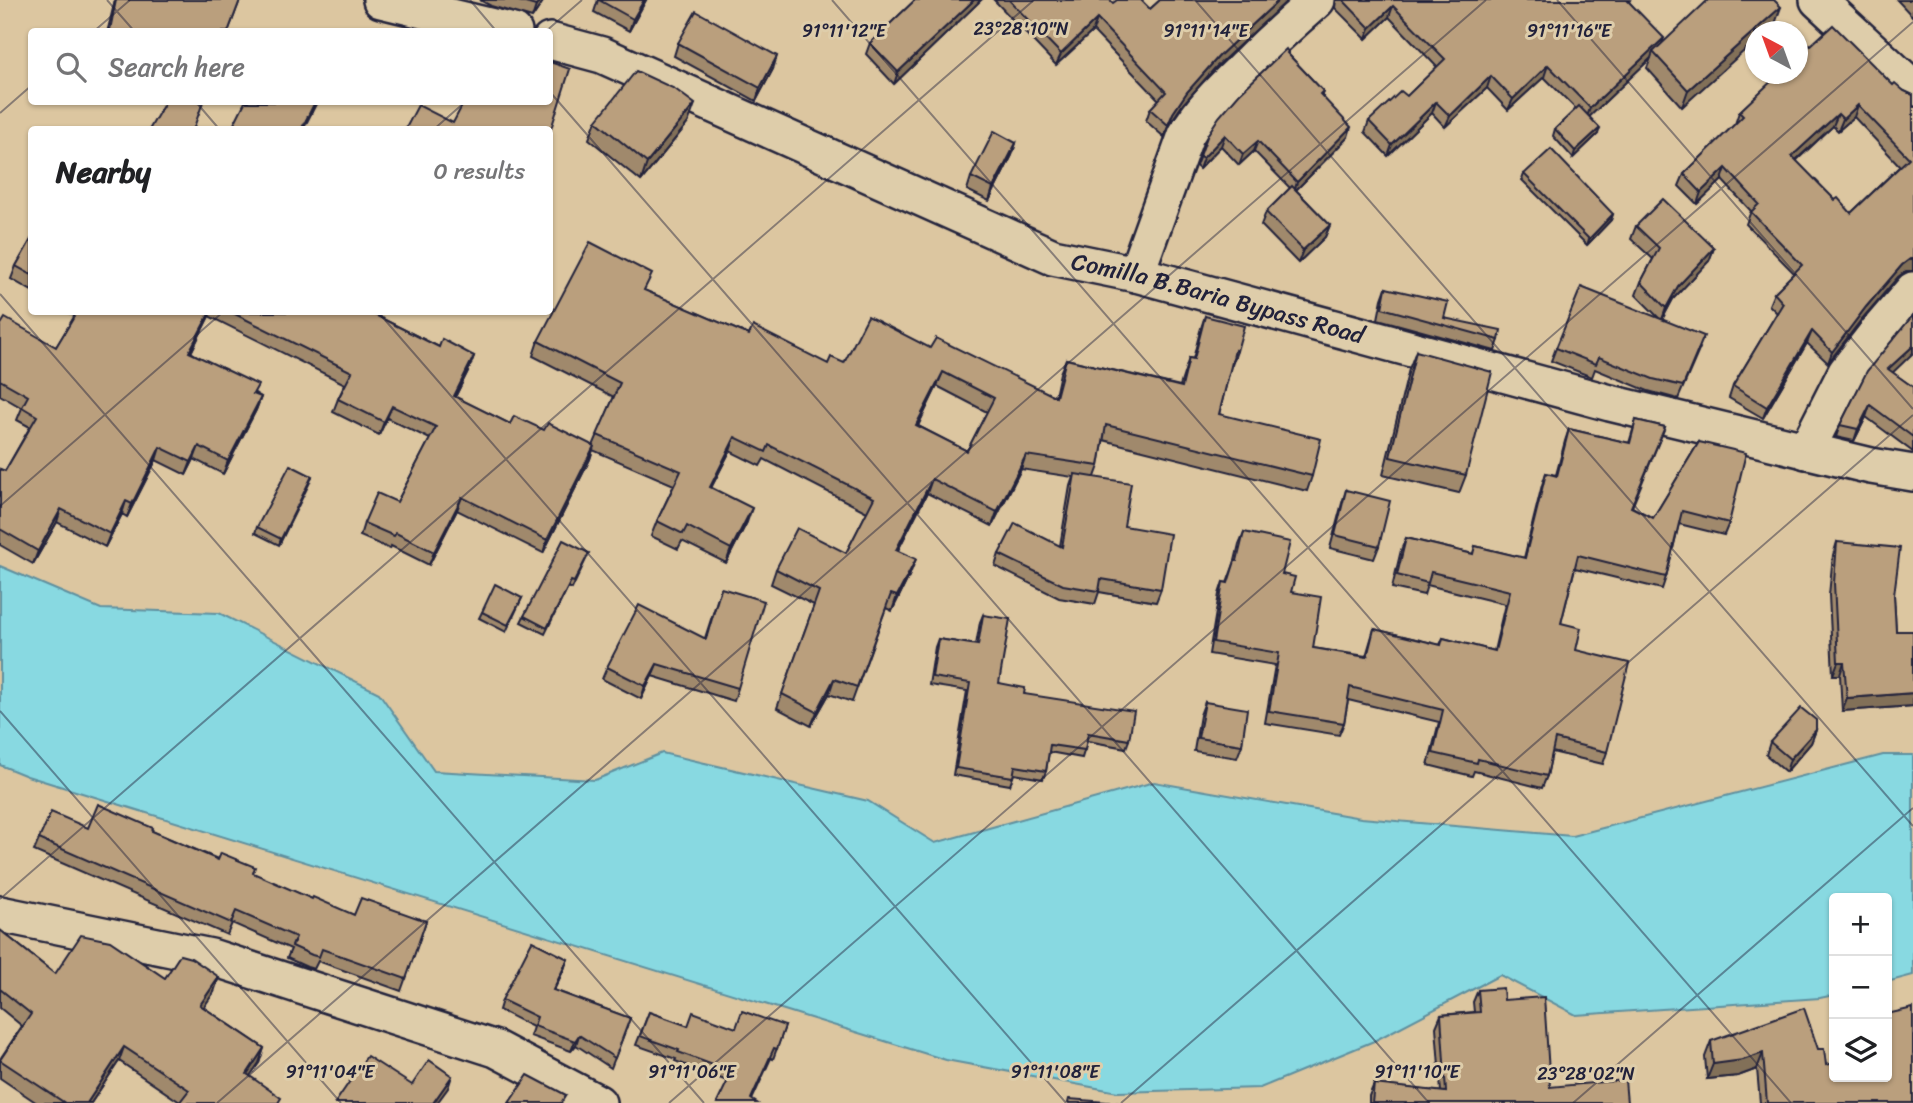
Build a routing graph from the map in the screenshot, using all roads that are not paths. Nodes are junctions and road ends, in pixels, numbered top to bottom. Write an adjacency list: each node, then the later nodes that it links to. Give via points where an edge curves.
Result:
1 (381, 0): 4 (street)
2 (1317, 0): 7 (street, via 1206,104 1195,120)
3 (1818, 0): 6 (street)
4 (497, 28)
5 (553, 42): 7 (street, Comilla B.Baria Bypass Road, via 602,55 1053,257)
6 (1913, 88)
7 (1136, 275): 9 (street, Comilla B.Baria Bypass Road, via 1610,403)
8 (1913, 290): 9 (street, via 1846,372)
9 (1805, 450): 10 (street, Comilla B.Baria Bypass Road)
10 (1913, 472)
11 (0, 914): 12 (street, via 224,961 496,1049)
12 (598, 1103)

